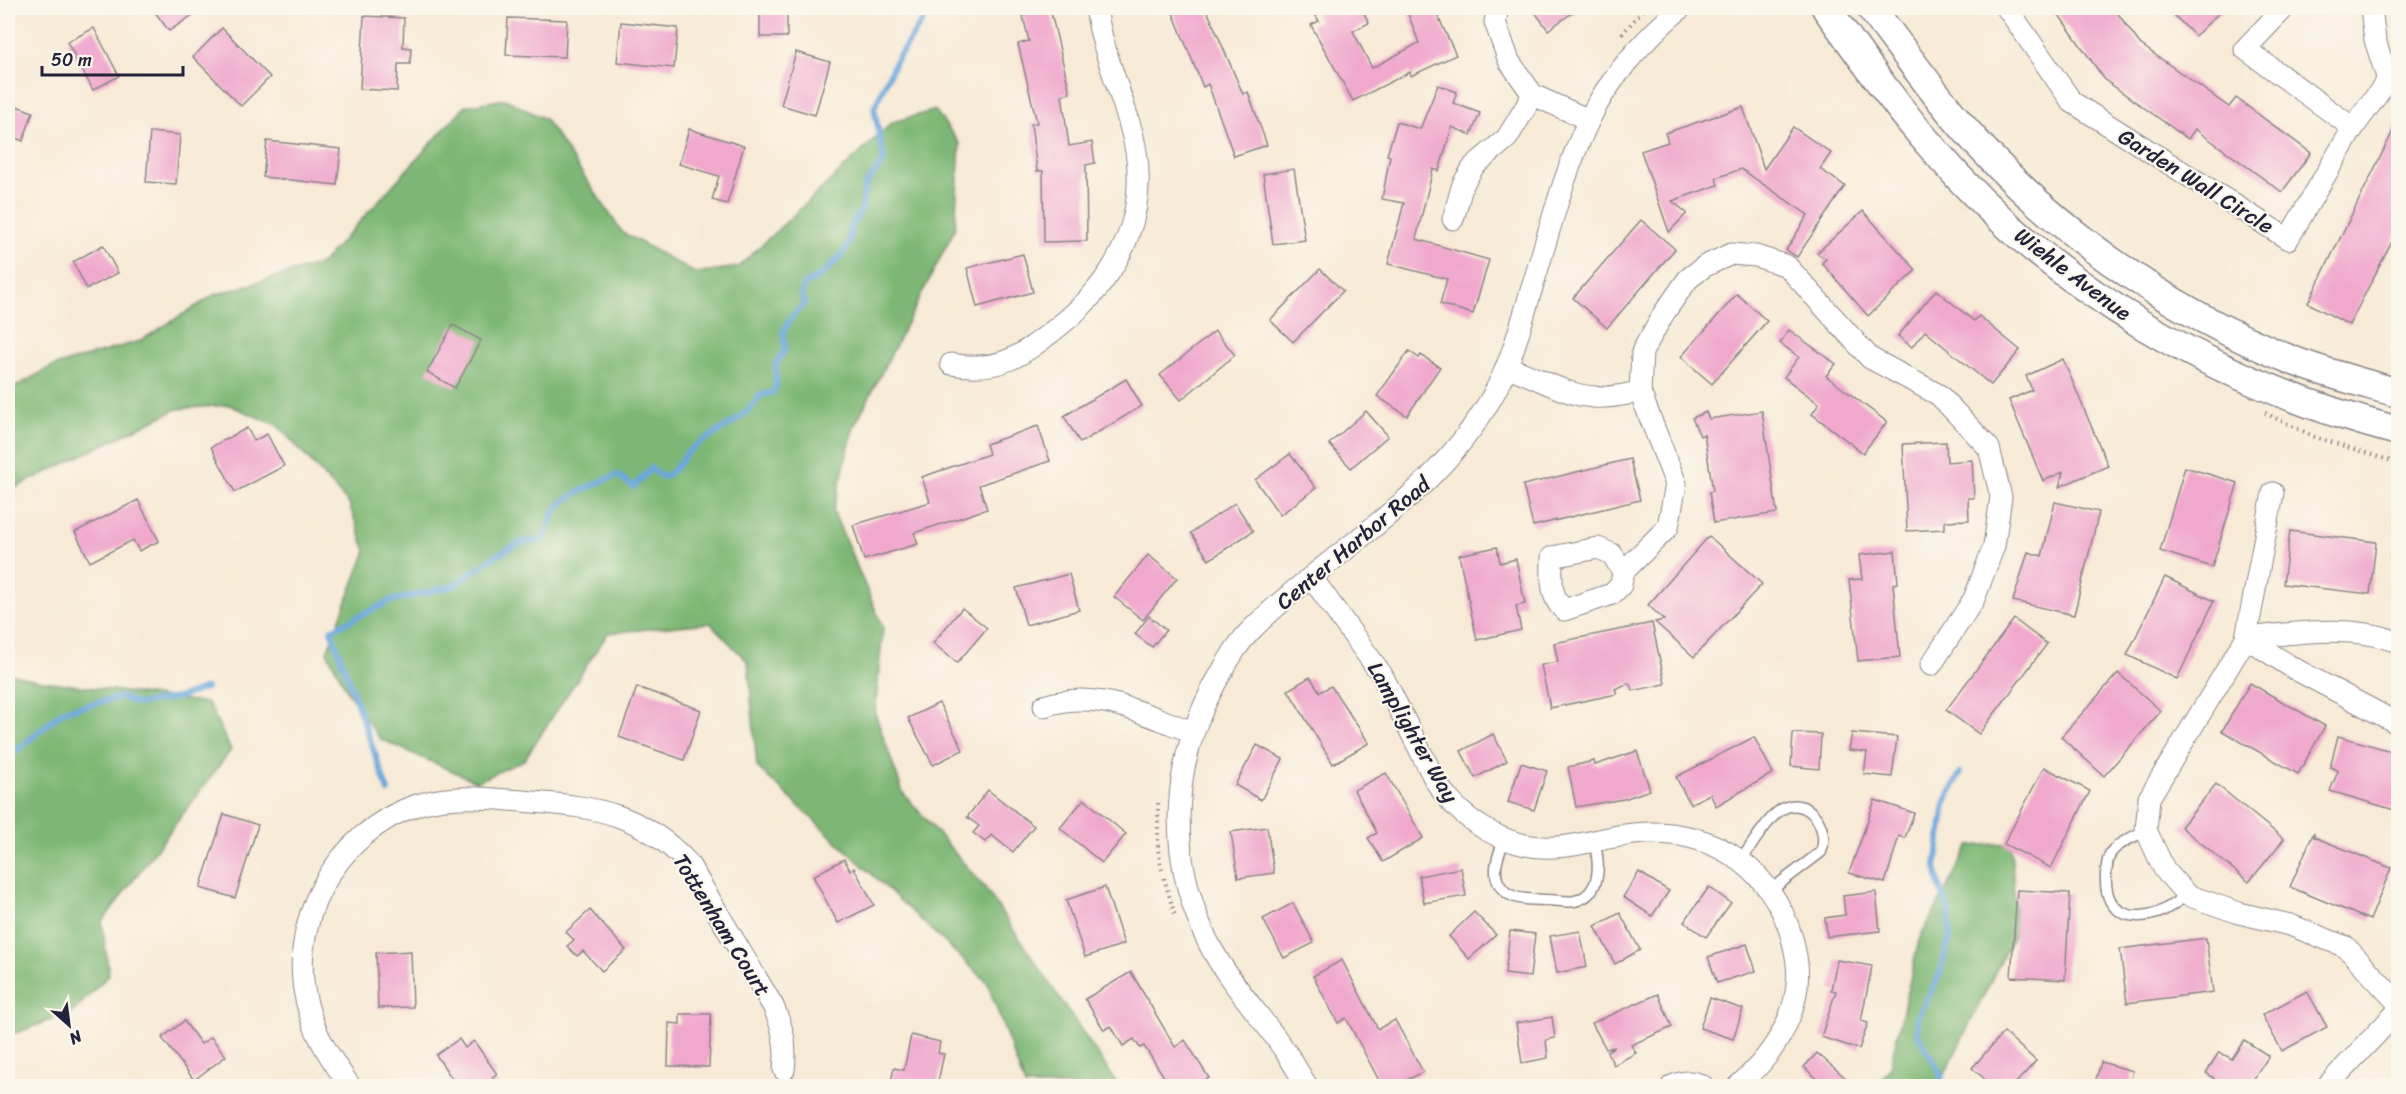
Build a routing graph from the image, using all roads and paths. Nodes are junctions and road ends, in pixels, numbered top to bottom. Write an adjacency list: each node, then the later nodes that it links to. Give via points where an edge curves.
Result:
1 (1096, 8): 14 (street, via 1109,68 1136,150 1136,210 1128,237 1101,286 1082,307 1025,352 993,367)
2 (1498, 8): 10 (street, via 1496,21 1509,61)
3 (1681, 8): 11 (street, Center Harbor Road, via 1636,52)
4 (1826, 8): 18 (main road, Wiehle Avenue, via 1935,152 2009,225 2101,301 2183,350 2234,373 2309,405)
5 (1871, 8): 17 (main road, Wiehle Avenue, via 1958,121 2006,172 2053,216 2134,277 2244,339 2296,362)
6 (2007, 8): 12 (street, Garden Wall Circle, via 2072,102 2288,239)
7 (2284, 8): 12 (street, via 2245,50)
8 (2371, 8): 9 (street, via 2375,40)
9 (2395, 79): 12 (street, Garden Wall Circle)
10 (1533, 95): 11 (street); 13 (street, via 1508,138 1474,166 1463,184)
11 (1589, 120): 15 (street, Center Harbor Road, via 1568,172)
12 (2353, 128)
13 (1454, 219)
14 (951, 364)
15 (1506, 367): 16 (street, via 1595,398); 21 (street, Center Harbor Road, via 1476,424 1436,474)
16 (1640, 392): 20 (street, via 1676,484 1668,527); 24 (street, via 1642,352 1664,313 1688,279 1731,254 1756,256 1787,266 1870,358 1939,394 1989,448 2001,497 1994,546 1974,599)
17 (2398, 393)
18 (2398, 431)
19 (2273, 493): 22 (street)
20 (1623, 572)
21 (1312, 578): 27 (street, Center Harbor Road, via 1250,632 1227,659); 29 (street, Lamplighter Way, via 1382,675 1445,796 1460,812)
22 (2246, 638): 23 (street, via 2324,630 2378,634); 26 (street, via 2293,668); 28 (street, via 2149,798)
23 (2398, 642)
24 (1931, 665)
25 (1044, 706): 27 (street, via 1063,700 1103,700)
26 (2398, 721)
27 (1193, 732): 38 (street, Center Harbor Road, via 1178,803 1179,839 1192,905 1221,965 1285,1050)
28 (2146, 830): 33 (street, via 2164,868); 33 (lane, via 2113,849 2107,862 2105,891 2110,904 2119,912 2138,916 2161,911)
29 (1505, 838): 30 (street, Lamplighter Way, via 1550,848); 30 (lane, via 1497,864 1498,882 1512,897 1573,901 1592,890 1599,868)
30 (1594, 842): 31 (street, Lamplighter Way, via 1633,834 1676,834 1699,839)
31 (1741, 860): 32 (street, Lamplighter Way); 32 (lane, via 1778,812 1798,807 1816,816 1825,833 1821,852)
32 (1771, 890): 41 (street, Lamplighter Way, via 1793,936 1797,987 1792,1010 1773,1051)
33 (2187, 895): 34 (street, via 2346,947)
34 (2398, 1003)
35 (2398, 1011): 42 (street)
36 (784, 1070): 37 (street, Tottenham Court, via 786,1049 773,1006 694,872 670,844 628,819 601,811 473,797 419,805 381,822 344,853 312,905 302,955 308,1011 319,1038)
37 (350, 1086)
38 (1306, 1086)
39 (1672, 1086): 40 (street, via 1691,1081)
40 (1703, 1086)
41 (1738, 1086)
42 (2327, 1086)

